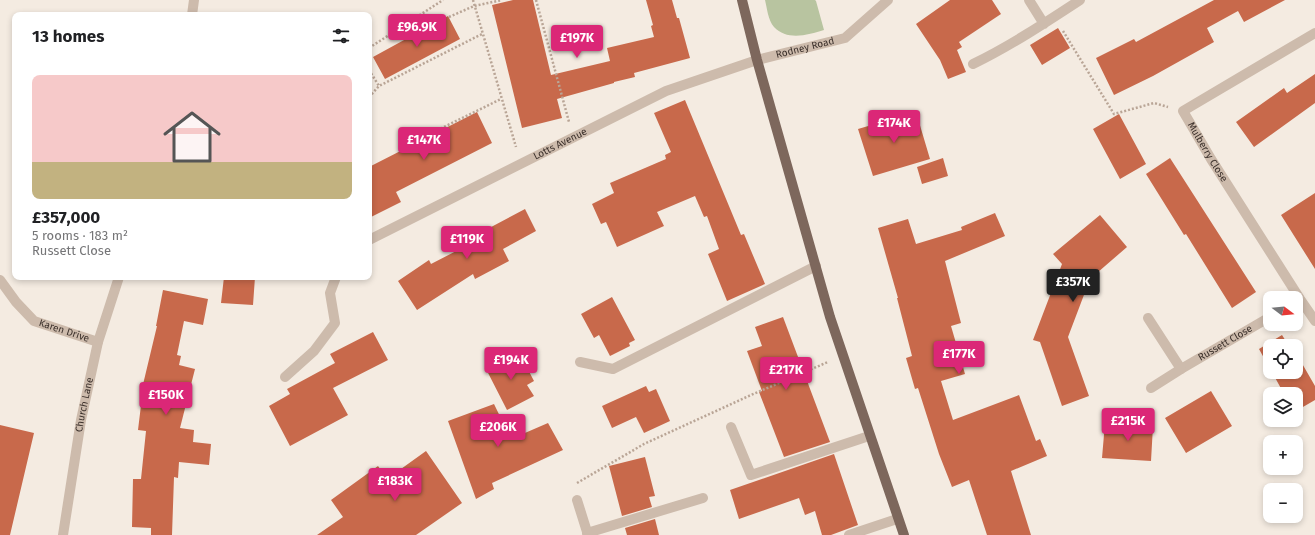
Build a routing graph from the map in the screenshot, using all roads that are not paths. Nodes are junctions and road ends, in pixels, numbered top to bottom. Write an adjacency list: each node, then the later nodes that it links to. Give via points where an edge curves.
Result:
1 (194, 0): 6 (street)
2 (742, 0): 9 (main road)
3 (888, 0): 9 (street, Rodney Road, via 846,38)
4 (1029, 0): 7 (street)
5 (1080, 0): 7 (street)
6 (192, 12)
7 (1044, 24): 10 (street, via 996,53)
8 (1315, 33): 16 (street, Mulberry Close, via 1183,112)
9 (757, 60): 11 (street, Lotts Avenue, via 666,92); 12 (main road)
10 (972, 64)
11 (372, 238)
12 (816, 266): 22 (street, via 613,369); 27 (main road)
13 (0, 280): 21 (street, Karen Drive, via 34,321)
14 (118, 280): 21 (street, Church Lane)
15 (335, 280): 24 (street, via 330,293 335,323 314,351)
16 (1292, 291)
17 (1303, 306): 20 (street, Mulberry Close)
18 (1148, 318): 23 (street)
19 (1263, 321): 23 (street, Russett Close)
20 (1315, 321)
21 (98, 342): 32 (street, Church Lane, via 78,435)
22 (580, 362)
23 (1181, 369): 25 (street, Russett Close)
24 (285, 377)
25 (1151, 388)
26 (731, 427): 27 (street, via 751,475)
27 (869, 436): 30 (main road)
28 (703, 498): 31 (street)
29 (577, 500): 31 (street)
30 (897, 518): 33 (street); 34 (main road)
31 (588, 534)
32 (63, 535)
33 (849, 535)
34 (904, 535)

